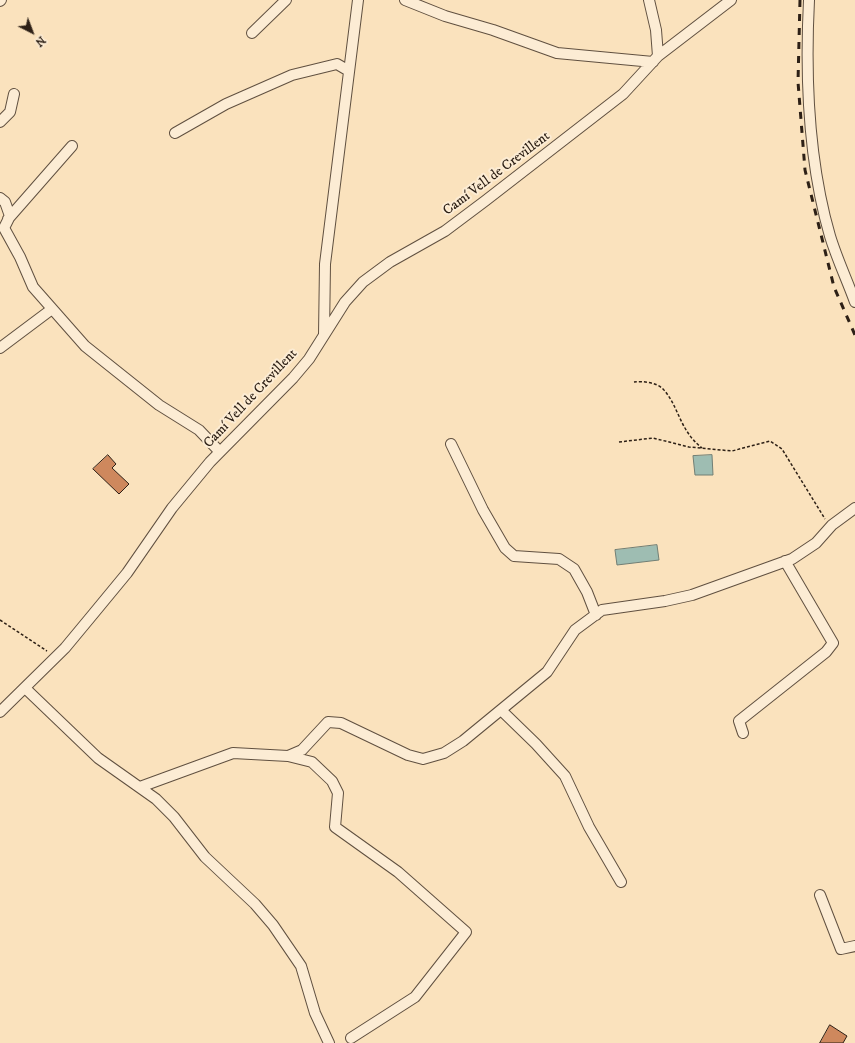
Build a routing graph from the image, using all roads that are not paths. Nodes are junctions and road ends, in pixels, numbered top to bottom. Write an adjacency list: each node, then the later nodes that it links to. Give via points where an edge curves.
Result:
1 (286, 0): 7 (street)
2 (358, 0): 9 (street)
3 (405, 0): 8 (street, via 557,54)
4 (649, 0): 8 (street, via 656,30)
5 (731, 0): 8 (street, Camí Vell de Crevillent)
6 (809, 0): 16 (street, via 807,55 810,126 818,187 830,238)
7 (252, 33)
8 (656, 59): 18 (street, Camí Vell de Crevillent, via 623,94 485,201 444,231 390,262 363,282 345,302)
9 (349, 71): 12 (street, via 338,64 292,75 226,104); 18 (street, via 324,264)
10 (14, 94): 11 (street, via 10,112)
11 (0, 122)
12 (176, 132)
13 (72, 146): 15 (street)
14 (0, 198): 15 (street, via 5,202 10,216)
15 (8, 218): 17 (street, via 4,228 33,287)
16 (855, 302)
17 (52, 309): 19 (street); 21 (street, via 84,346 159,405 199,430)
18 (324, 335): 21 (street, Camí Vell de Crevillent, via 293,378)
19 (0, 348)
20 (452, 444): 24 (street, via 505,548 514,556 559,559 574,569)
21 (220, 452): 25 (street, Camí Vell de Crevillent, via 172,508 127,573 94,614)
22 (855, 508): 23 (street, via 816,543)
23 (785, 561): 24 (street, via 692,595 602,610); 28 (street, via 833,643 739,721)
24 (596, 615): 26 (street, via 575,630 547,672)
25 (25, 688): 27 (street, Camí Vell de Crevillent); 30 (street, via 98,758)
26 (501, 710): 29 (street, via 444,753 423,759 408,755 341,723 328,722 302,750); 31 (street, via 565,776 589,826)
27 (0, 712)
28 (743, 733)
29 (288, 756): 30 (street, via 233,753); 34 (street, via 312,762 332,781 338,792 335,827 398,872 466,932 415,997)
30 (140, 787): 35 (street, via 174,817 205,857 274,924 301,966 315,1013)
31 (621, 882)
32 (820, 895): 33 (street, via 841,949)
33 (855, 946)
34 (351, 1038)
35 (329, 1043)

